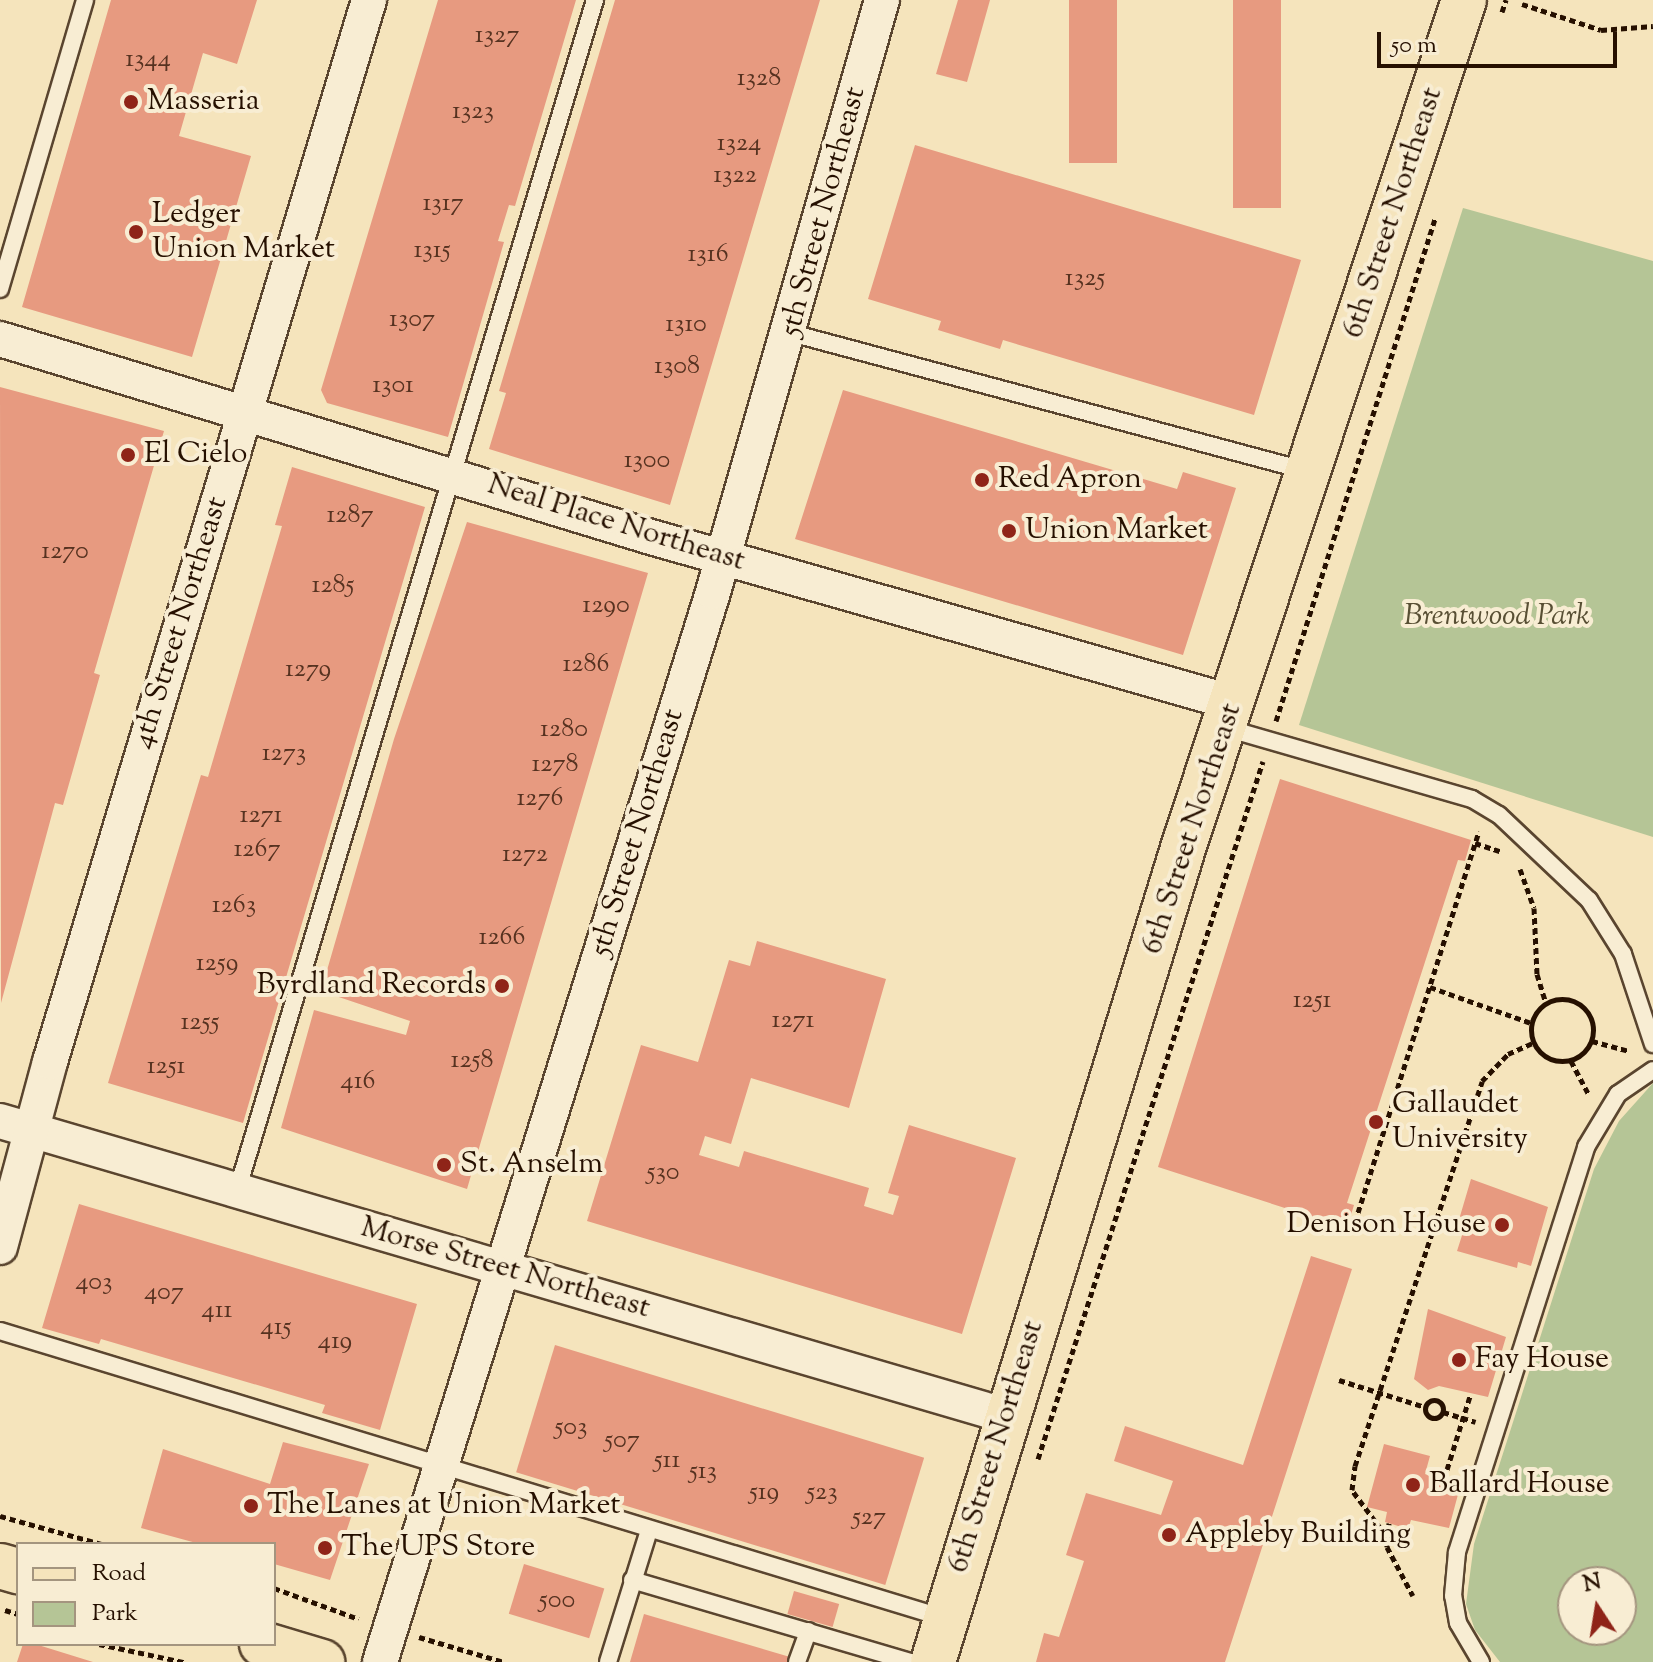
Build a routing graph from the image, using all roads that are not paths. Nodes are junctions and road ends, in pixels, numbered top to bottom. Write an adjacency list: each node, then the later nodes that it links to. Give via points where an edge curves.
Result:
1 (85, 0): 6 (lane)
2 (369, 0): 9 (street, 4th Street Northeast)
3 (595, 0): 11 (lane)
4 (882, 0): 7 (street, 5th Street Northeast)
5 (1483, 7): 10 (main road, 6th Street Northeast)
6 (0, 289)
7 (791, 333): 10 (lane); 12 (street, 5th Street Northeast)
8 (0, 339): 9 (street, Neal Place Northeast)
9 (245, 412): 11 (street, Neal Place Northeast); 17 (street, 4th Street Northeast)
10 (1308, 471): 13 (main road, 6th Street Northeast)
11 (453, 474): 12 (street, Neal Place Northeast); 18 (lane)
12 (724, 557): 13 (street, Neal Place Northeast); 20 (street, 5th Street Northeast)
13 (1230, 716): 14 (lane, via 1486,807 1523,835 1589,900 1623,954); 22 (main road, 6th Street Northeast, via 1026,1348)
14 (1653, 1044)
15 (1653, 1070): 35 (lane, via 1618,1094 1586,1147 1457,1552 1453,1596 1458,1623)
16 (0, 1121): 17 (street, Morse Street Northeast)
17 (33, 1131): 18 (street, Morse Street Northeast); 19 (street, 4th Street Northeast)
18 (237, 1191): 20 (street, Morse Street Northeast)
19 (0, 1247)
20 (504, 1269): 22 (street, Morse Street Northeast); 23 (street, 5th Street Northeast)
21 (0, 1331): 23 (lane)
22 (1010, 1417): 26 (main road, 6th Street Northeast)
23 (439, 1466): 24 (lane); 30 (street, 5th Street Northeast)
24 (649, 1530): 25 (lane); 26 (lane)
25 (632, 1580): 27 (lane); 31 (lane)
26 (946, 1618): 34 (main road, 6th Street Northeast)
27 (808, 1631): 32 (lane); 33 (lane)
28 (269, 1646): 29 (main road)
29 (322, 1662)
30 (380, 1662)
31 (608, 1662)
32 (797, 1662)
33 (910, 1662)
34 (933, 1662)
35 (1481, 1662)

